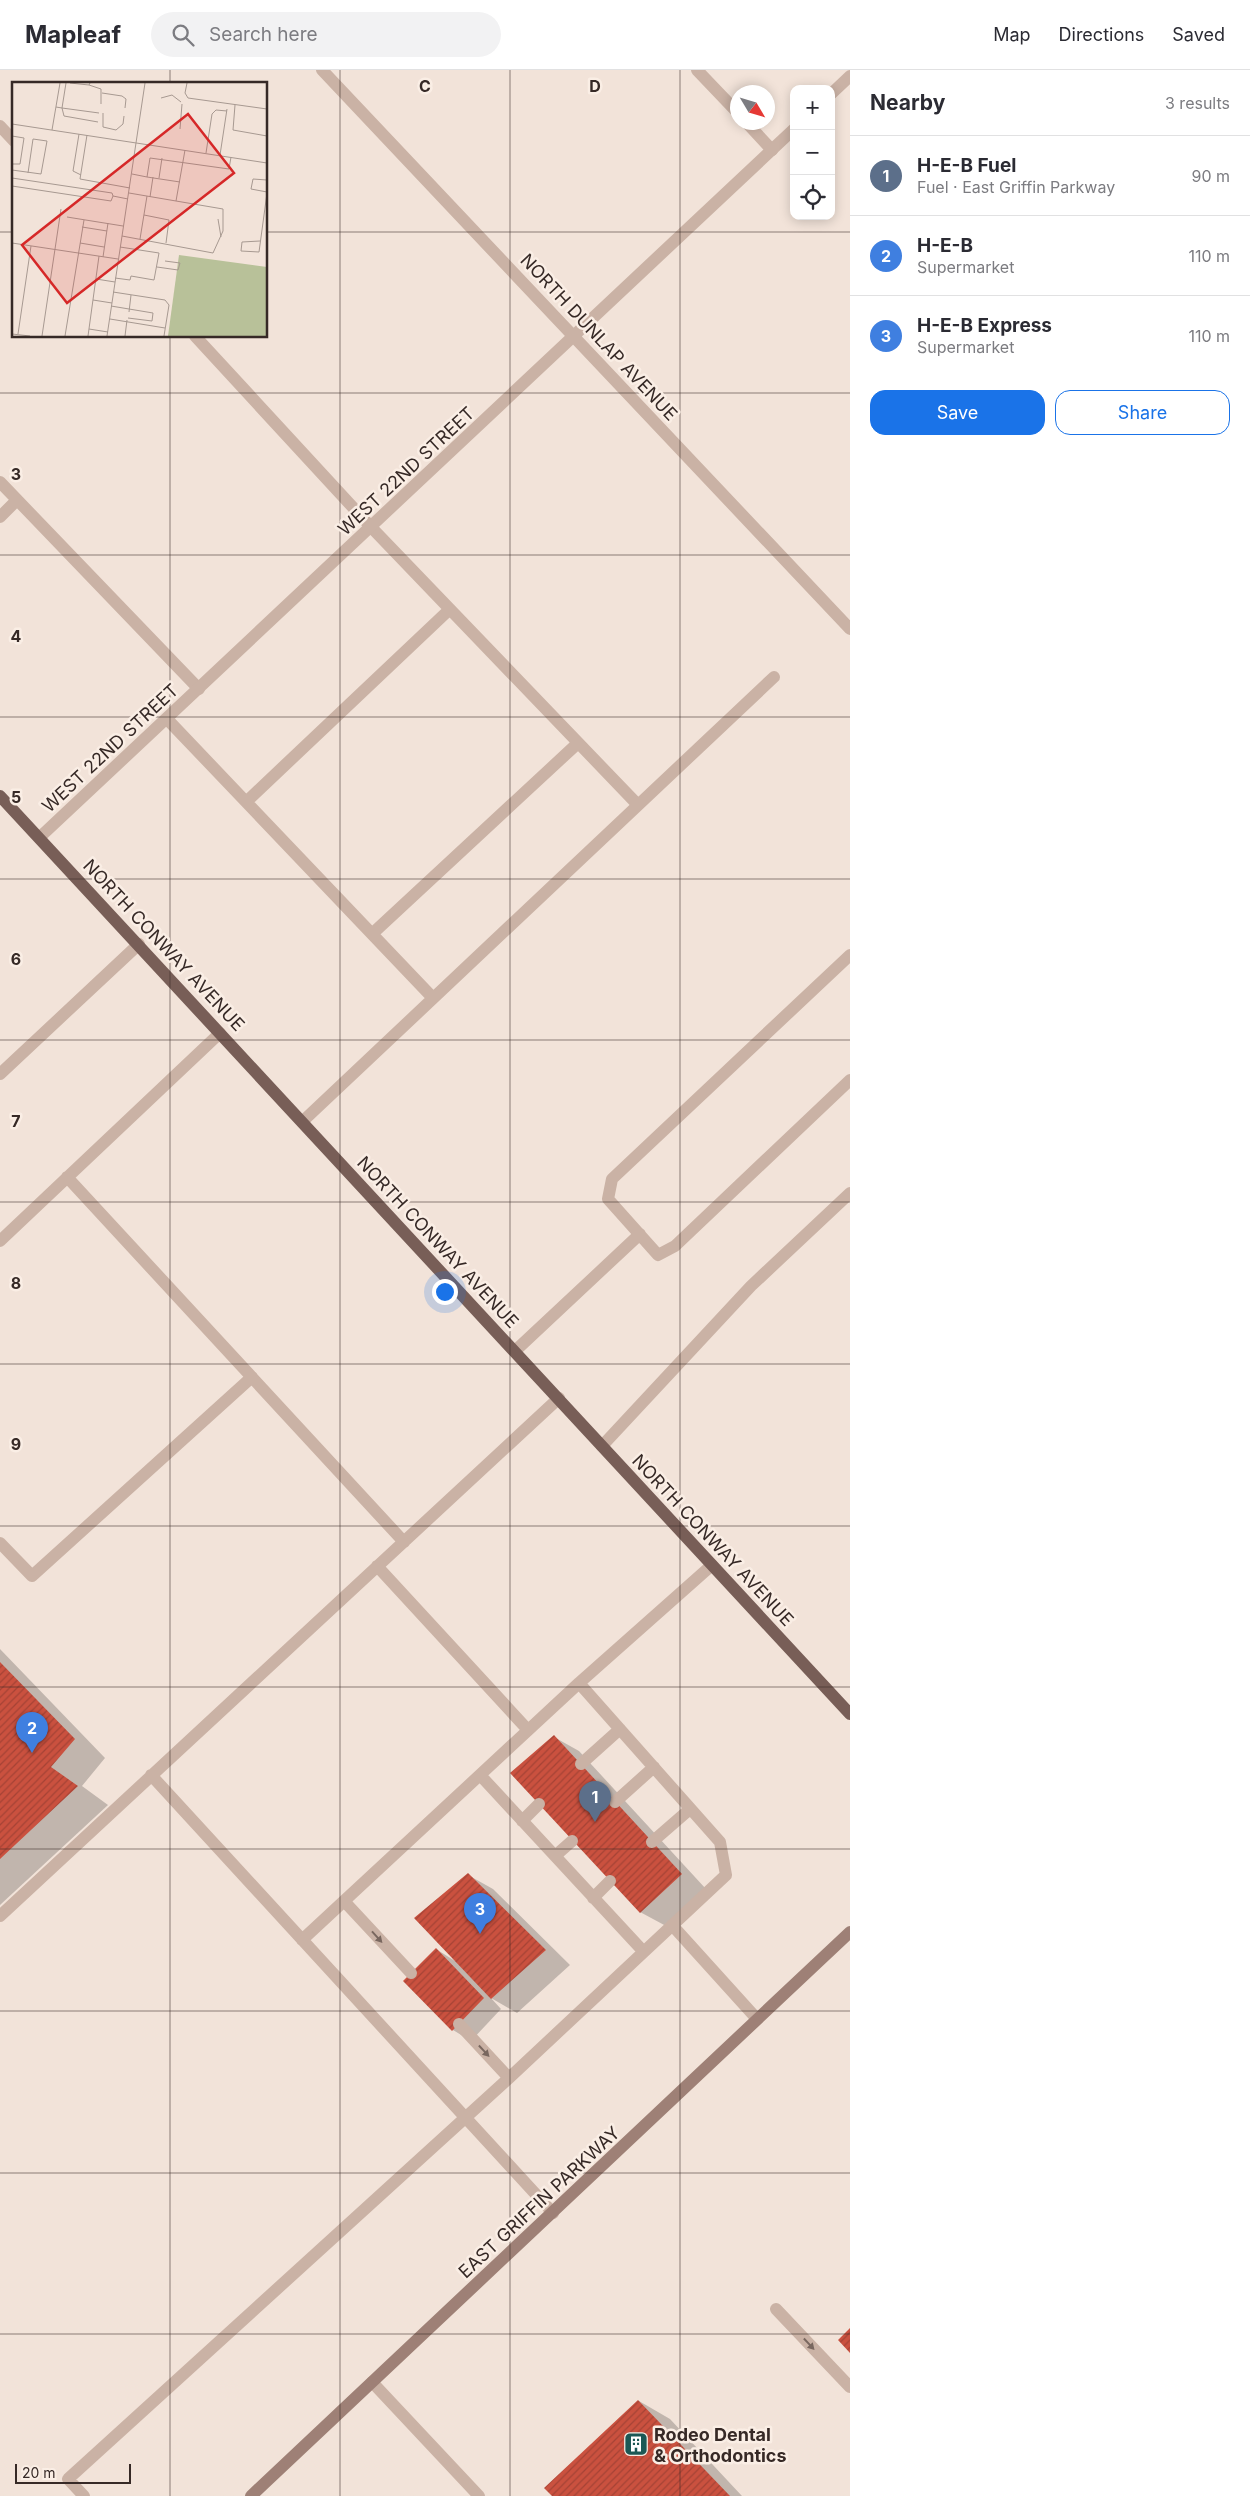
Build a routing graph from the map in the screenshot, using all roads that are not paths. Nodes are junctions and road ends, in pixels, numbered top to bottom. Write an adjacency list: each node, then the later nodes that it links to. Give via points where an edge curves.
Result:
1 (322, 70): 11 (street, NORTH DUNLAP AVENUE)
2 (697, 70): 5 (street)
3 (850, 76): 4 (street)
4 (835, 90)
5 (730, 105)
6 (0, 126): 9 (street)
7 (753, 130): 10 (street)
8 (793, 130): 10 (street, WEST 22ND STREET)
9 (12, 139)
10 (772, 150): 11 (street, WEST 22ND STREET)
11 (575, 336): 16 (street, WEST 22ND STREET); 18 (street, NORTH DUNLAP AVENUE)
12 (196, 338): 16 (street)
13 (0, 482): 14 (street)
14 (17, 500): 15 (street); 20 (street)
15 (0, 517)
16 (371, 527): 17 (street); 20 (street, WEST 22ND STREET)
17 (450, 609): 22 (street); 24 (street)
18 (850, 629)
19 (774, 677): 25 (street)
20 (199, 689): 21 (street, WEST 22ND STREET)
21 (167, 719): 24 (street); 26 (street, WEST 22ND STREET)
22 (578, 743): 25 (street); 27 (street)
23 (0, 796): 26 (main road, NORTH CONWAY AVENUE)
24 (246, 802): 27 (street)
25 (638, 805): 30 (street)
26 (40, 837): 28 (main road, NORTH CONWAY AVENUE)
27 (372, 934): 30 (street)
28 (139, 944): 31 (main road, NORTH CONWAY AVENUE); 32 (street)
29 (850, 955): 37 (street, via 612,1180 608,1199)
30 (434, 998): 34 (street)
31 (220, 1033): 34 (main road, NORTH CONWAY AVENUE); 35 (street)
32 (0, 1074)
33 (850, 1080): 37 (street, via 675,1246 658,1255)
34 (303, 1122): 39 (main road, NORTH CONWAY AVENUE)
35 (67, 1177): 38 (street); 40 (street)
36 (850, 1193): 42 (street, via 751,1286)
37 (640, 1234): 39 (street)
38 (0, 1241)
39 (515, 1351): 41 (main road, NORTH CONWAY AVENUE)
40 (252, 1377): 43 (street); 44 (street, via 32,1576)
41 (559, 1398): 42 (main road, NORTH CONWAY AVENUE); 43 (street)
42 (602, 1446): 45 (main road, NORTH CONWAY AVENUE)
43 (404, 1542): 46 (street)
44 (0, 1543)
45 (712, 1565): 47 (street); 48 (main road, NORTH CONWAY AVENUE)
46 (377, 1566): 50 (street); 54 (street)
47 (579, 1683): 49 (street); 50 (street)
48 (850, 1714)
49 (620, 1729): 51 (street); 52 (street)
50 (528, 1730): 53 (street)
51 (581, 1764)
52 (654, 1767): 55 (street); 57 (street)
53 (480, 1775): 58 (street); 64 (street)
54 (152, 1776): 65 (street); 68 (street)
55 (615, 1802)
56 (539, 1804): 58 (street)
57 (690, 1809): 60 (street); 66 (street, via 720,1842 726,1875)
58 (522, 1820): 61 (street)
59 (572, 1841): 61 (street)
60 (652, 1842)
61 (555, 1856): 63 (street)
62 (610, 1881): 63 (street)
63 (593, 1898): 69 (street)
64 (344, 1901): 68 (street); 70 (street, one-way to 70)
65 (0, 1916)
66 (672, 1924): 69 (street); 71 (street)
67 (850, 1932): 71 (main road, EAST GRIFFIN PARKWAY)
68 (302, 1940): 74 (street)
69 (643, 1951): 73 (street)
70 (410, 1974)
71 (757, 2019): 75 (main road, EAST GRIFFIN PARKWAY)
72 (459, 2024): 73 (street, one-way to 73)
73 (508, 2078): 74 (street)
74 (465, 2118): 75 (street); 80 (street, via 68,2479)
75 (553, 2213): 77 (main road, EAST GRIFFIN PARKWAY)
76 (776, 2309): 78 (street, one-way to 78)
77 (372, 2382): 79 (main road, EAST GRIFFIN PARKWAY); 81 (street)
78 (850, 2387)
79 (255, 2495)
80 (84, 2496)
81 (478, 2496)

